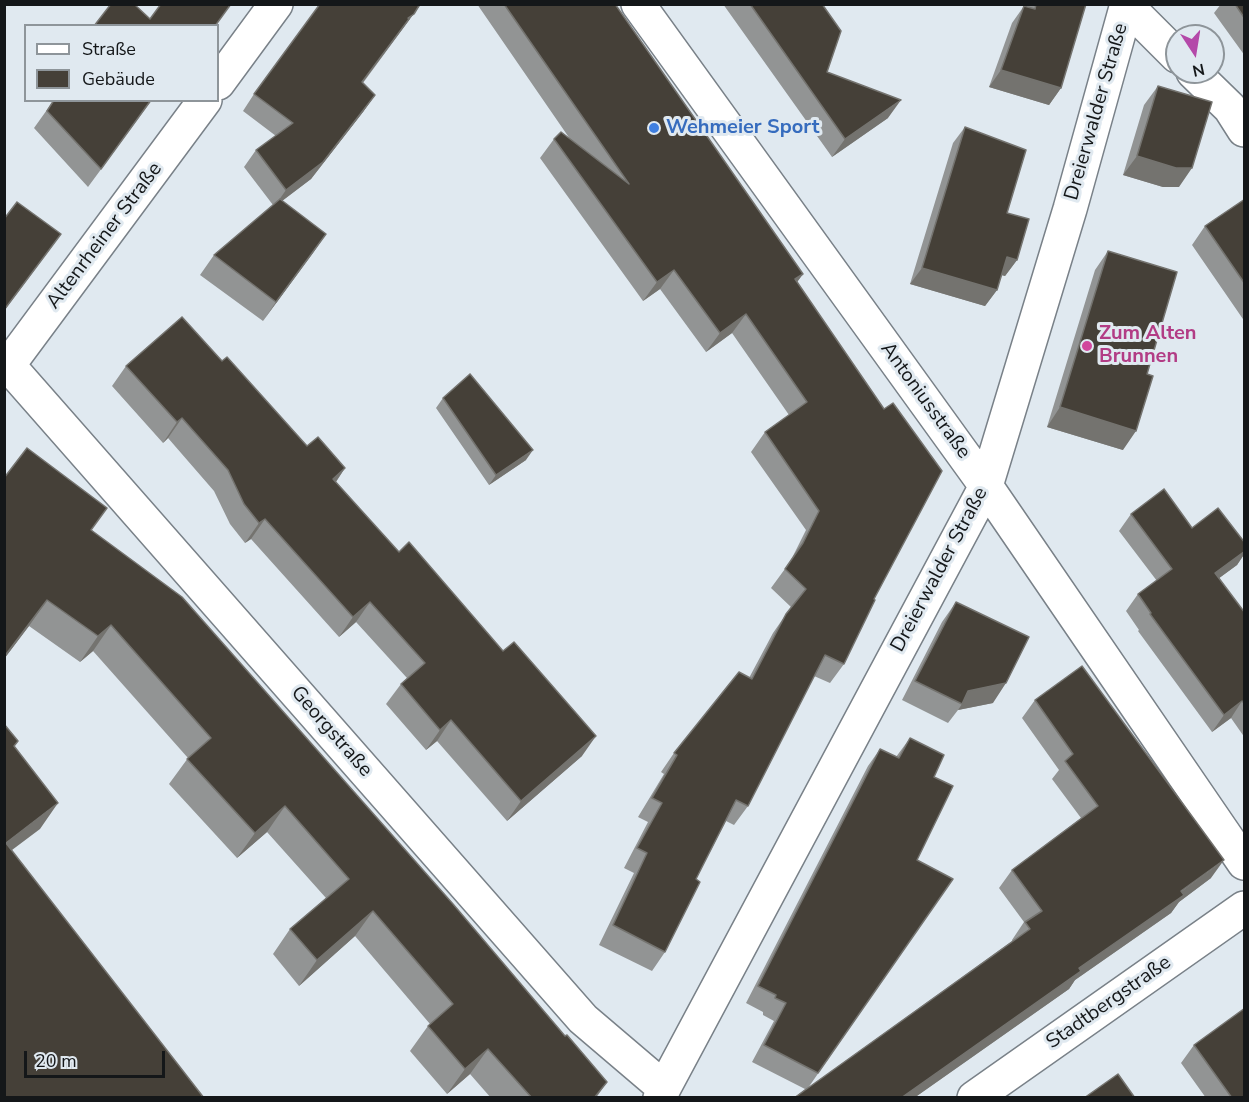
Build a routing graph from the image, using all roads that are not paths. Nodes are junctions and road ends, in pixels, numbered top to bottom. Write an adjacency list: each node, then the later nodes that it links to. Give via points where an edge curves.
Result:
1 (276, 4): 5 (street)
2 (638, 4): 10 (street, Antoniusstraße)
3 (1127, 5): 4 (street); 10 (street, Dreierwalder Straße)
4 (1165, 44)
5 (219, 82)
6 (1205, 84): 8 (street, via 1230,108)
7 (204, 102): 9 (street, Altenrheiner Straße)
8 (1245, 130)
9 (6, 368): 13 (street, Georgstraße, via 583,1019)
10 (986, 486): 11 (street, Antoniusstraße); 13 (street, Dreierwalder Straße)
11 (1245, 862)
12 (1245, 908): 14 (street, Stadtbergstraße)
13 (662, 1093)
14 (974, 1098)

